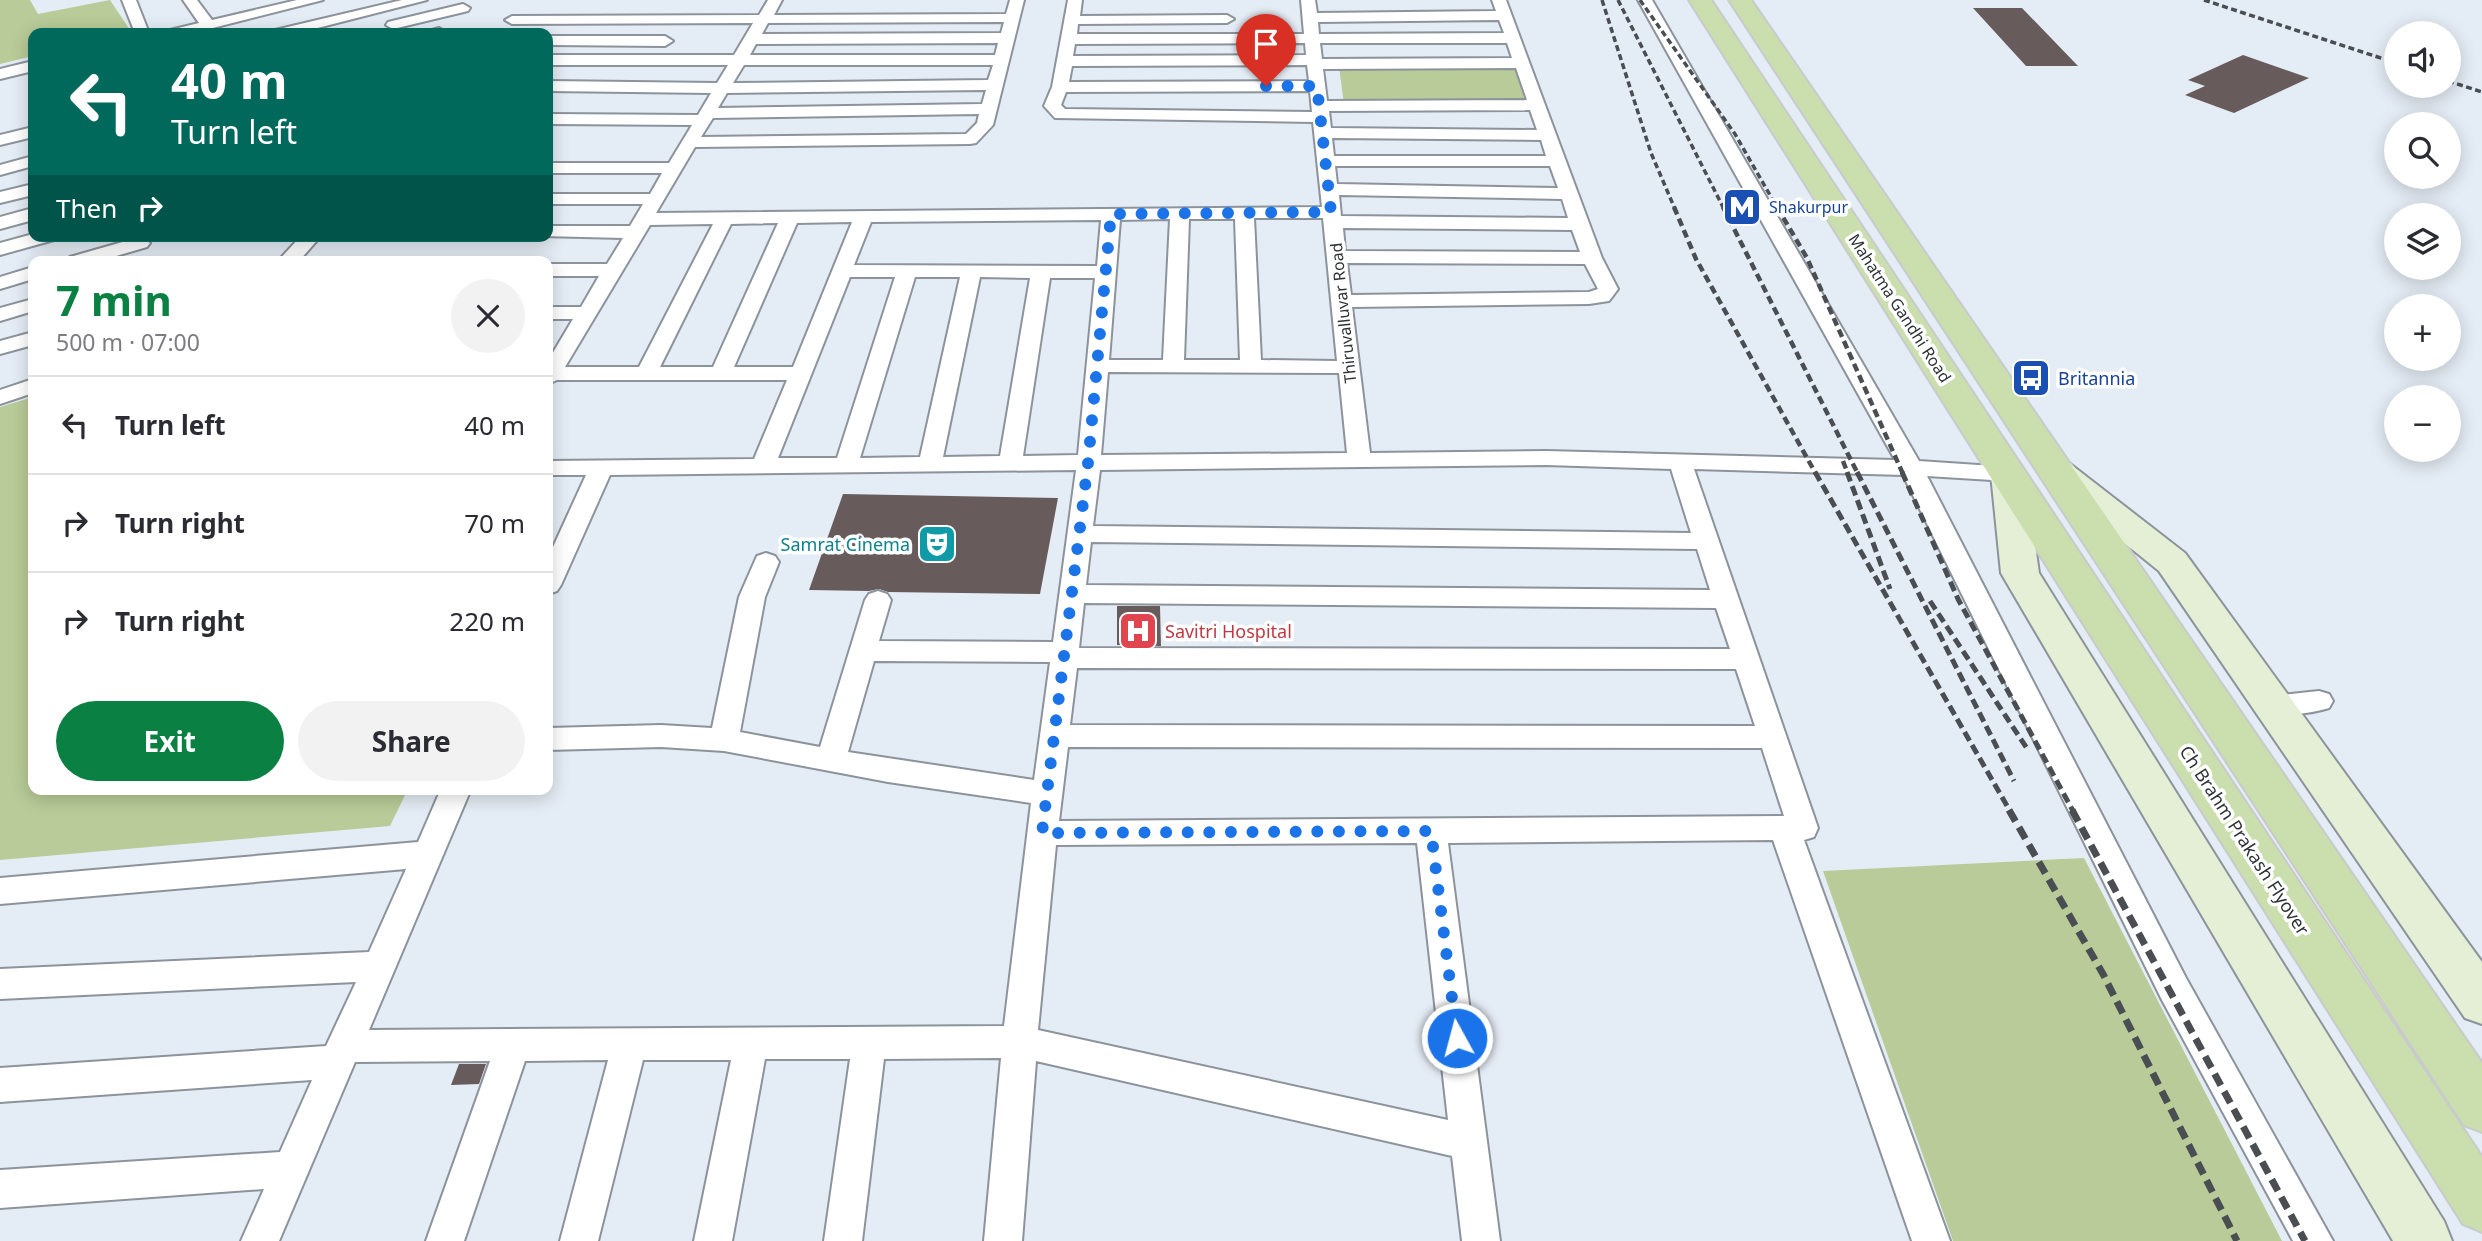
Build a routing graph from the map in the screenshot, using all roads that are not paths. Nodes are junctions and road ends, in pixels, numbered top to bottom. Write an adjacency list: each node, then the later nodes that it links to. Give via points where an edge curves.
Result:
1 (129, 0): 24 (street)
2 (190, 0): 23 (street)
3 (316, 0): 13 (street)
4 (420, 0): 26 (street)
5 (528, 0): 19 (street)
6 (775, 0): 21 (street)
7 (1017, 0): 17 (street)
8 (1075, 0): 22 (street)
9 (1227, 0): 18 (street)
10 (1645, 0): 128 (street)
11 (1700, 0): 130 (main road, Mahatma Gandhi Road)
12 (1740, 0): 129 (main road)
13 (264, 6): 23 (street)
14 (463, 8): 27 (street)
15 (1502, 8): 16 (street); 32 (street)
16 (1309, 9): 31 (street, Thiruvalluvar Road)
17 (1010, 18): 21 (street); 29 (street)
18 (1227, 19): 22 (street); 30 (street)
19 (512, 20): 20 (street); 28 (street)
20 (680, 20): 21 (street); 36 (street)
21 (763, 20): 33 (street)
22 (1072, 20): 34 (street)
23 (208, 26): 25 (street)
24 (140, 28)
25 (199, 28)
26 (301, 28)
27 (379, 28)
28 (505, 28)
29 (1006, 38): 33 (street); 37 (street)
30 (1227, 38): 31 (street); 34 (street)
31 (1312, 38): 32 (street); 42 (street, Thiruvalluvar Road)
32 (1513, 38): 43 (street)
33 (752, 39): 40 (street)
34 (1068, 39): 41 (street)
35 (553, 40): 36 (street)
36 (665, 41): 39 (street)
37 (1002, 60): 40 (street); 46 (street)
38 (553, 61): 39 (street)
39 (652, 61): 40 (street)
40 (739, 61): 50 (street)
41 (1064, 61): 42 (street); 49 (street)
42 (1315, 62): 43 (street); 48 (street, Thiruvalluvar Road)
43 (1522, 63): 51 (street)
44 (28, 67): 45 (street)
45 (0, 74)
46 (993, 85): 50 (street); 52 (street)
47 (553, 86): 50 (street)
48 (1317, 86): 49 (street); 55 (street, Thiruvalluvar Road)
49 (1060, 87): 55 (street, via 1052,106 1061,114)
50 (722, 88): 53 (street)
51 (1537, 105): 55 (street); 57 (street)
52 (989, 109): 53 (street); 59 (street, via 980,132 958,141)
53 (705, 116): 54 (street); 59 (street)
54 (553, 118)
55 (1321, 119): 57 (street); 61 (street, Thiruvalluvar Road)
56 (28, 133): 58 (street)
57 (1547, 135): 60 (street)
58 (0, 140)
59 (690, 142): 64 (street)
60 (1557, 161): 61 (street); 68 (street)
61 (1326, 162): 66 (street, Thiruvalluvar Road)
62 (28, 163): 65 (street)
63 (553, 168): 64 (street)
64 (674, 168): 71 (street)
65 (0, 170)
66 (1329, 189): 68 (street); 78 (street, Thiruvalluvar Road)
67 (28, 190): 69 (street)
68 (1569, 194): 81 (street)
69 (0, 198)
70 (553, 199): 71 (street)
71 (655, 199): 82 (street)
72 (1244, 212): 73 (street); 78 (street); 111 (street)
73 (1180, 213): 74 (street); 110 (street)
74 (1111, 214): 76 (street); 98 (street)
75 (28, 215): 80 (street)
76 (864, 216): 77 (street); 94 (street)
77 (789, 217): 79 (street); 113 (street)
78 (1332, 217): 81 (street); 90 (street, Thiruvalluvar Road)
79 (725, 218): 82 (street); 115 (street)
80 (0, 223)
81 (1579, 224): 91 (street)
82 (640, 225): 83 (street); 93 (street)
83 (553, 232)
84 (28, 241): 87 (street)
85 (131, 242): 88 (street)
86 (306, 242): 89 (street)
87 (0, 249)
88 (91, 256)
89 (293, 256)
90 (1336, 257): 91 (street); 101 (street, Thiruvalluvar Road)
91 (1592, 258): 101 (street, via 1608,289 1602,297)
92 (553, 270): 93 (street)
93 (613, 270): 104 (street)
94 (842, 271): 95 (street); 114 (street)
95 (907, 271): 96 (street); 124 (street)
96 (971, 272): 97 (street); 122 (street)
97 (1041, 272): 98 (street); 123 (street)
98 (1105, 272): 109 (street)
99 (28, 275): 100 (street)
100 (0, 283)
101 (1341, 301): 112 (street, Thiruvalluvar Road)
102 (28, 307): 105 (street)
103 (553, 313): 104 (street)
104 (587, 313): 108 (street)
105 (0, 315)
106 (28, 340): 107 (street)
107 (0, 348)
108 (557, 348)
109 (1097, 366): 110 (street); 121 (street)
110 (1173, 366): 111 (street)
111 (1251, 367): 112 (street)
112 (1349, 367): 119 (street, Thiruvalluvar Road)
113 (721, 373): 114 (street); 115 (street)
114 (801, 373): 125 (street)
115 (646, 374): 116 (street)
116 (553, 376)
117 (28, 389): 118 (street)
118 (0, 397)
119 (1359, 460): 120 (street); 121 (street)
120 (1679, 461): 128 (street); 132 (street)
121 (1088, 463): 123 (street); 131 (street)
122 (930, 464): 123 (street); 124 (street)
123 (1010, 464)
124 (846, 465): 125 (street)
125 (764, 466): 127 (street)
126 (553, 468): 127 (street)
127 (601, 468): 134 (street)
128 (1911, 468): 130 (street); 178 (street, via 2174,989)
129 (2052, 468): 142 (street, via 2172,562); 165 (main road)
130 (2008, 474): 169 (main road, Ch Brahm Prakash Flyover); 179 (street, via 2020,573)
131 (1080, 534): 132 (street); 135 (street)
132 (1706, 541): 136 (street)
133 (766, 562): 146 (street, via 752,597)
134 (553, 574)
135 (1073, 594): 136 (street); 139 (street)
136 (1726, 599): 140 (street)
137 (878, 600): 138 (street)
138 (862, 651): 139 (street); 147 (street)
139 (1065, 655): 140 (street); 143 (street)
140 (1746, 659): 144 (street)
141 (2319, 701): 142 (street)
142 (2272, 704): 157 (street)
143 (1055, 736): 144 (street); 148 (street)
144 (1772, 737): 150 (street, via 1803,828)
145 (553, 739): 146 (street, via 661,736)
146 (724, 740): 147 (street)
147 (831, 760): 148 (street)
148 (1048, 794): 152 (street)
149 (453, 795): 153 (street)
150 (1784, 828): 151 (street); 177 (street)
151 (1431, 831): 152 (street); 166 (street)
152 (1042, 833): 158 (street)
153 (427, 854): 154 (street); 155 (street)
154 (0, 891)
155 (377, 967): 156 (street); 163 (street)
156 (0, 984)
157 (2482, 1002)
158 (1020, 1042): 161 (street); 166 (street); 175 (street)
159 (630, 1044): 160 (street); 162 (street); 172 (street)
160 (751, 1044): 161 (street); 173 (street)
161 (869, 1044): 174 (street)
162 (513, 1045): 163 (street); 171 (street)
163 (339, 1054): 164 (street); 167 (street)
164 (0, 1085)
165 (2482, 1107)
166 (1469, 1142): 176 (street)
167 (289, 1169): 168 (street); 170 (street)
168 (0, 1189)
169 (2482, 1205)
170 (260, 1241)
171 (445, 1241)
172 (579, 1241)
173 (713, 1241)
174 (843, 1241)
175 (1003, 1241)
176 (1481, 1241)
177 (1931, 1241)
178 (2314, 1241)
179 (2424, 1241)

